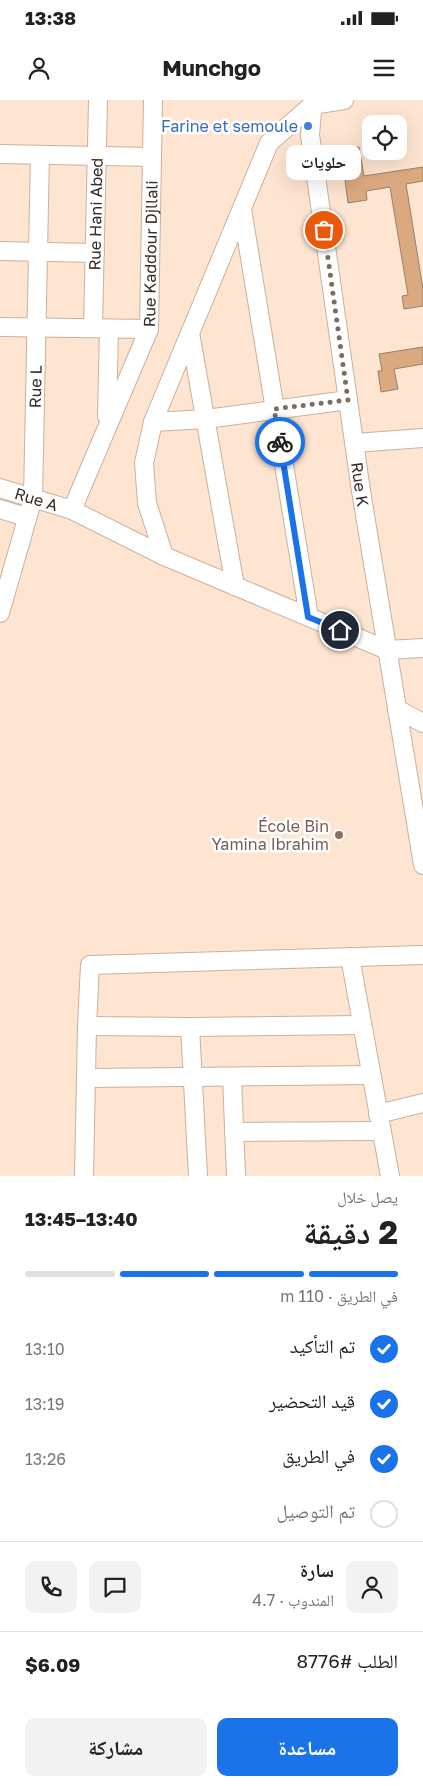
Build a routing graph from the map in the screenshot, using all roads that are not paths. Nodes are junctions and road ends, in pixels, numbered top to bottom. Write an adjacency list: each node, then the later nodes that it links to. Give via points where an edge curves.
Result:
1 (98, 100): 7 (street, Rue Hani Abed)
2 (153, 100): 8 (street, Rue Kaddour Djllali)
3 (344, 100): 4 (street)
4 (313, 102): 9 (street, via 269,143); 18 (street, Rue K, via 310,135)
5 (0, 154): 6 (street)
6 (40, 155): 7 (street); 11 (street, Rue L)
7 (97, 156): 8 (street); 12 (street, Rue Hani Abed)
8 (152, 157): 16 (street, Rue Kaddour Djllali)
9 (242, 209): 17 (street); 19 (street)
10 (0, 251): 11 (street)
11 (38, 252): 12 (street); 14 (street, Rue L)
12 (95, 253): 15 (street, Rue Hani Abed)
13 (0, 327): 14 (street)
14 (36, 328): 15 (street); 26 (street, Rue L)
15 (101, 328): 16 (street); 22 (street, Rue Hani Abed)
16 (149, 329): 22 (street, Rue Kaddour Djllali)
17 (190, 332): 20 (street); 21 (street)
18 (348, 400): 19 (street); 24 (street, Rue K)
19 (274, 409): 20 (street); 34 (street)
20 (206, 419): 21 (street); 32 (street)
21 (153, 422): 30 (street, via 144,463 147,502)
22 (107, 430): 28 (street, Rue Kaddour Djllali)
23 (423, 438): 24 (street)
24 (355, 443): 36 (street, Rue K)
25 (0, 488): 26 (street, Rue A)
26 (33, 498): 28 (street, Rue A); 29 (street, Rue L)
27 (0, 509): 29 (street)
28 (72, 510): 30 (street, Rue A)
29 (26, 517): 31 (street, Rue L)
30 (164, 556): 32 (street, Rue A)
31 (7, 564): 33 (street, Rue L)
32 (235, 586): 34 (street, Rue A)
33 (0, 613)
34 (308, 617): 36 (street, Rue A)
35 (423, 648): 36 (street)
36 (387, 650): 37 (street, Rue K)
37 (397, 709): 38 (street); 39 (street, Rue K)
38 (423, 723)
39 (423, 865)
40 (423, 954): 41 (street)
41 (350, 957): 42 (street); 43 (street, via 90,965)
42 (362, 1025): 44 (street); 45 (street)
43 (87, 1026): 44 (street); 46 (street)
44 (190, 1027): 47 (street)
45 (371, 1076): 48 (street); 50 (street)
46 (86, 1078): 47 (street); 52 (street)
47 (193, 1078): 48 (street); 53 (street)
48 (232, 1078): 51 (street)
49 (423, 1103): 50 (street)
50 (380, 1123): 51 (street); 55 (street)
51 (234, 1132): 54 (street)
52 (84, 1176)
53 (198, 1176)
54 (236, 1176)
55 (390, 1176)

